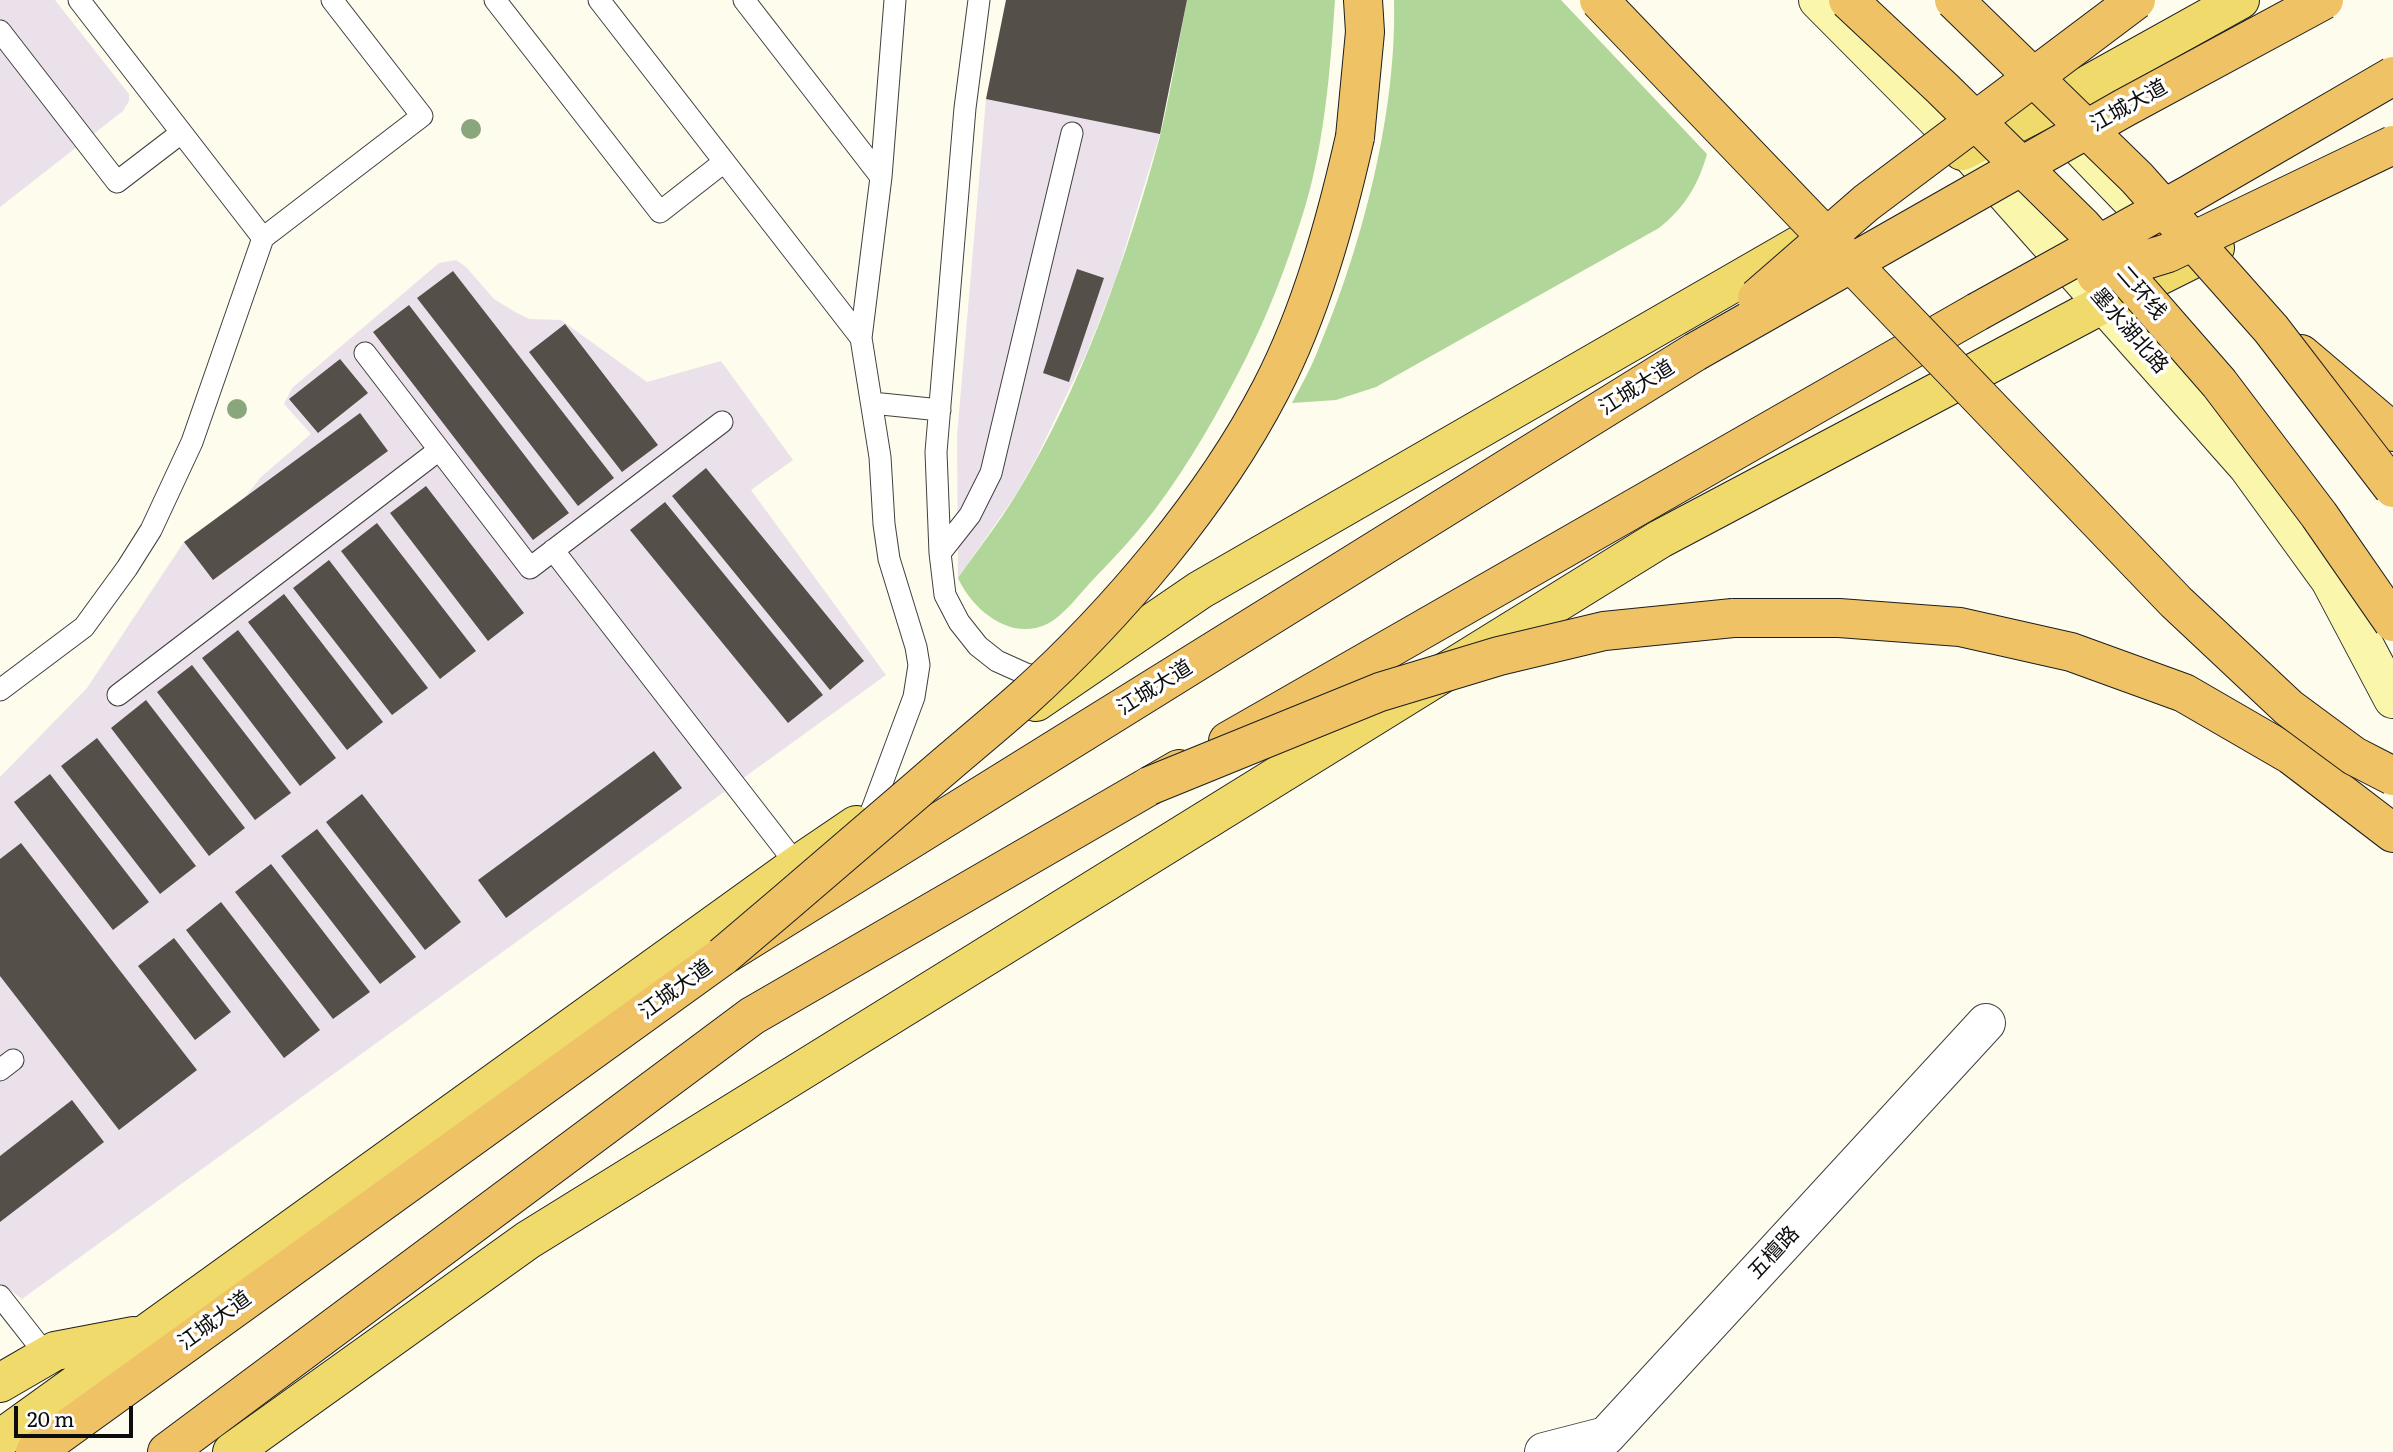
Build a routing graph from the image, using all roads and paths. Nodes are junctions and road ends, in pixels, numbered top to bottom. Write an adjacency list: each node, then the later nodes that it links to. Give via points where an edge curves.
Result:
1 (79, 0): 19 (lane)
2 (332, 0): 25 (lane, via 422,116)
3 (598, 0): 23 (lane)
4 (744, 0): 24 (lane)
5 (895, 0): 24 (lane)
6 (979, 0): 34 (lane, via 965,108)
7 (1363, 0): 52 (highway, bridge, via 1365,32 1355,137 1338,212 1303,316 1249,430 1195,510 1066,657)
8 (1599, 0): 47 (highway, bridge, via 2176,602 2289,708 2354,756)
9 (1818, 0): 22 (main road, 墨水湖北路)
10 (1848, 0): 42 (highway, 二环线, bridge, via 2092,237 2219,383)
11 (2136, 0): 31 (highway, bridge, via 1866,203)
12 (2240, 0): 18 (main road)
13 (2324, 0): 31 (highway, 江城大道, bridge)
14 (498, 1): 23 (lane, via 660,212)
15 (1942, 1): 18 (main road); 29 (highway, bridge, via 2137,177)
16 (0, 31): 19 (lane, via 117,183)
17 (2393, 76): 28 (highway, bridge)
18 (2044, 109): 22 (main road); 26 (main road)
19 (181, 133): 25 (lane)
20 (1072, 133): 41 (lane, via 991,473 970,514)
21 (2393, 145): 26 (main road); 28 (highway, bridge, via 2168,253)
22 (1966, 149): 27 (main road, 墨水湖北路); 43 (main road, via 1200,590)
23 (724, 162): 30 (lane)
24 (881, 177): 30 (lane)
25 (263, 238): 44 (lane, via 192,442 150,530 84,628)
26 (2191, 262): 27 (main road); 39 (main road, via 2317,411)
27 (2105, 303): 46 (main road, 墨水湖北路, via 2256,477 2330,580); 61 (main road, via 1660,539 528,1240)
28 (1976, 312): 48 (highway, bridge)
29 (2271, 329): 36 (highway, bridge); 38 (highway, bridge)
30 (861, 338): 33 (lane)
31 (1695, 352): 52 (highway, 江城大道, bridge)
32 (365, 353): 37 (lane)
33 (872, 403): 34 (lane); 49 (lane, via 889,559 919,665 914,697)
34 (940, 410): 41 (lane, via 936,452)
35 (722, 422): 40 (lane)
36 (2393, 432)
37 (439, 450): 40 (lane, via 530,568); 45 (lane)
38 (2393, 488)
39 (2393, 512)
40 (553, 550): 51 (lane)
41 (940, 552): 43 (lane, via 945,595 978,646 1026,674)
42 (2393, 622)
43 (1065, 682): 49 (main road)
44 (0, 690)
45 (118, 695)
46 (2393, 699)
47 (2393, 776)
48 (1149, 786): 50 (highway, bridge, via 1380,692 1499,656 1604,631 1733,618 1839,618 1984,632 2071,652 2184,693 2291,755); 60 (highway, via 752,1016)
49 (870, 815): 51 (main road)
50 (2393, 833)
51 (797, 865): 55 (main road)
52 (723, 956): 59 (highway, 江城大道)
53 (1986, 1023): 62 (street, 五檀路, via 1606,1436)
54 (0, 1296): 56 (lane)
55 (146, 1334): 56 (main road); 58 (main road)
56 (47, 1356): 57 (main road)
57 (0, 1382)
58 (0, 1439)
59 (35, 1452)
60 (167, 1452)
61 (232, 1452)
62 (1544, 1452)

